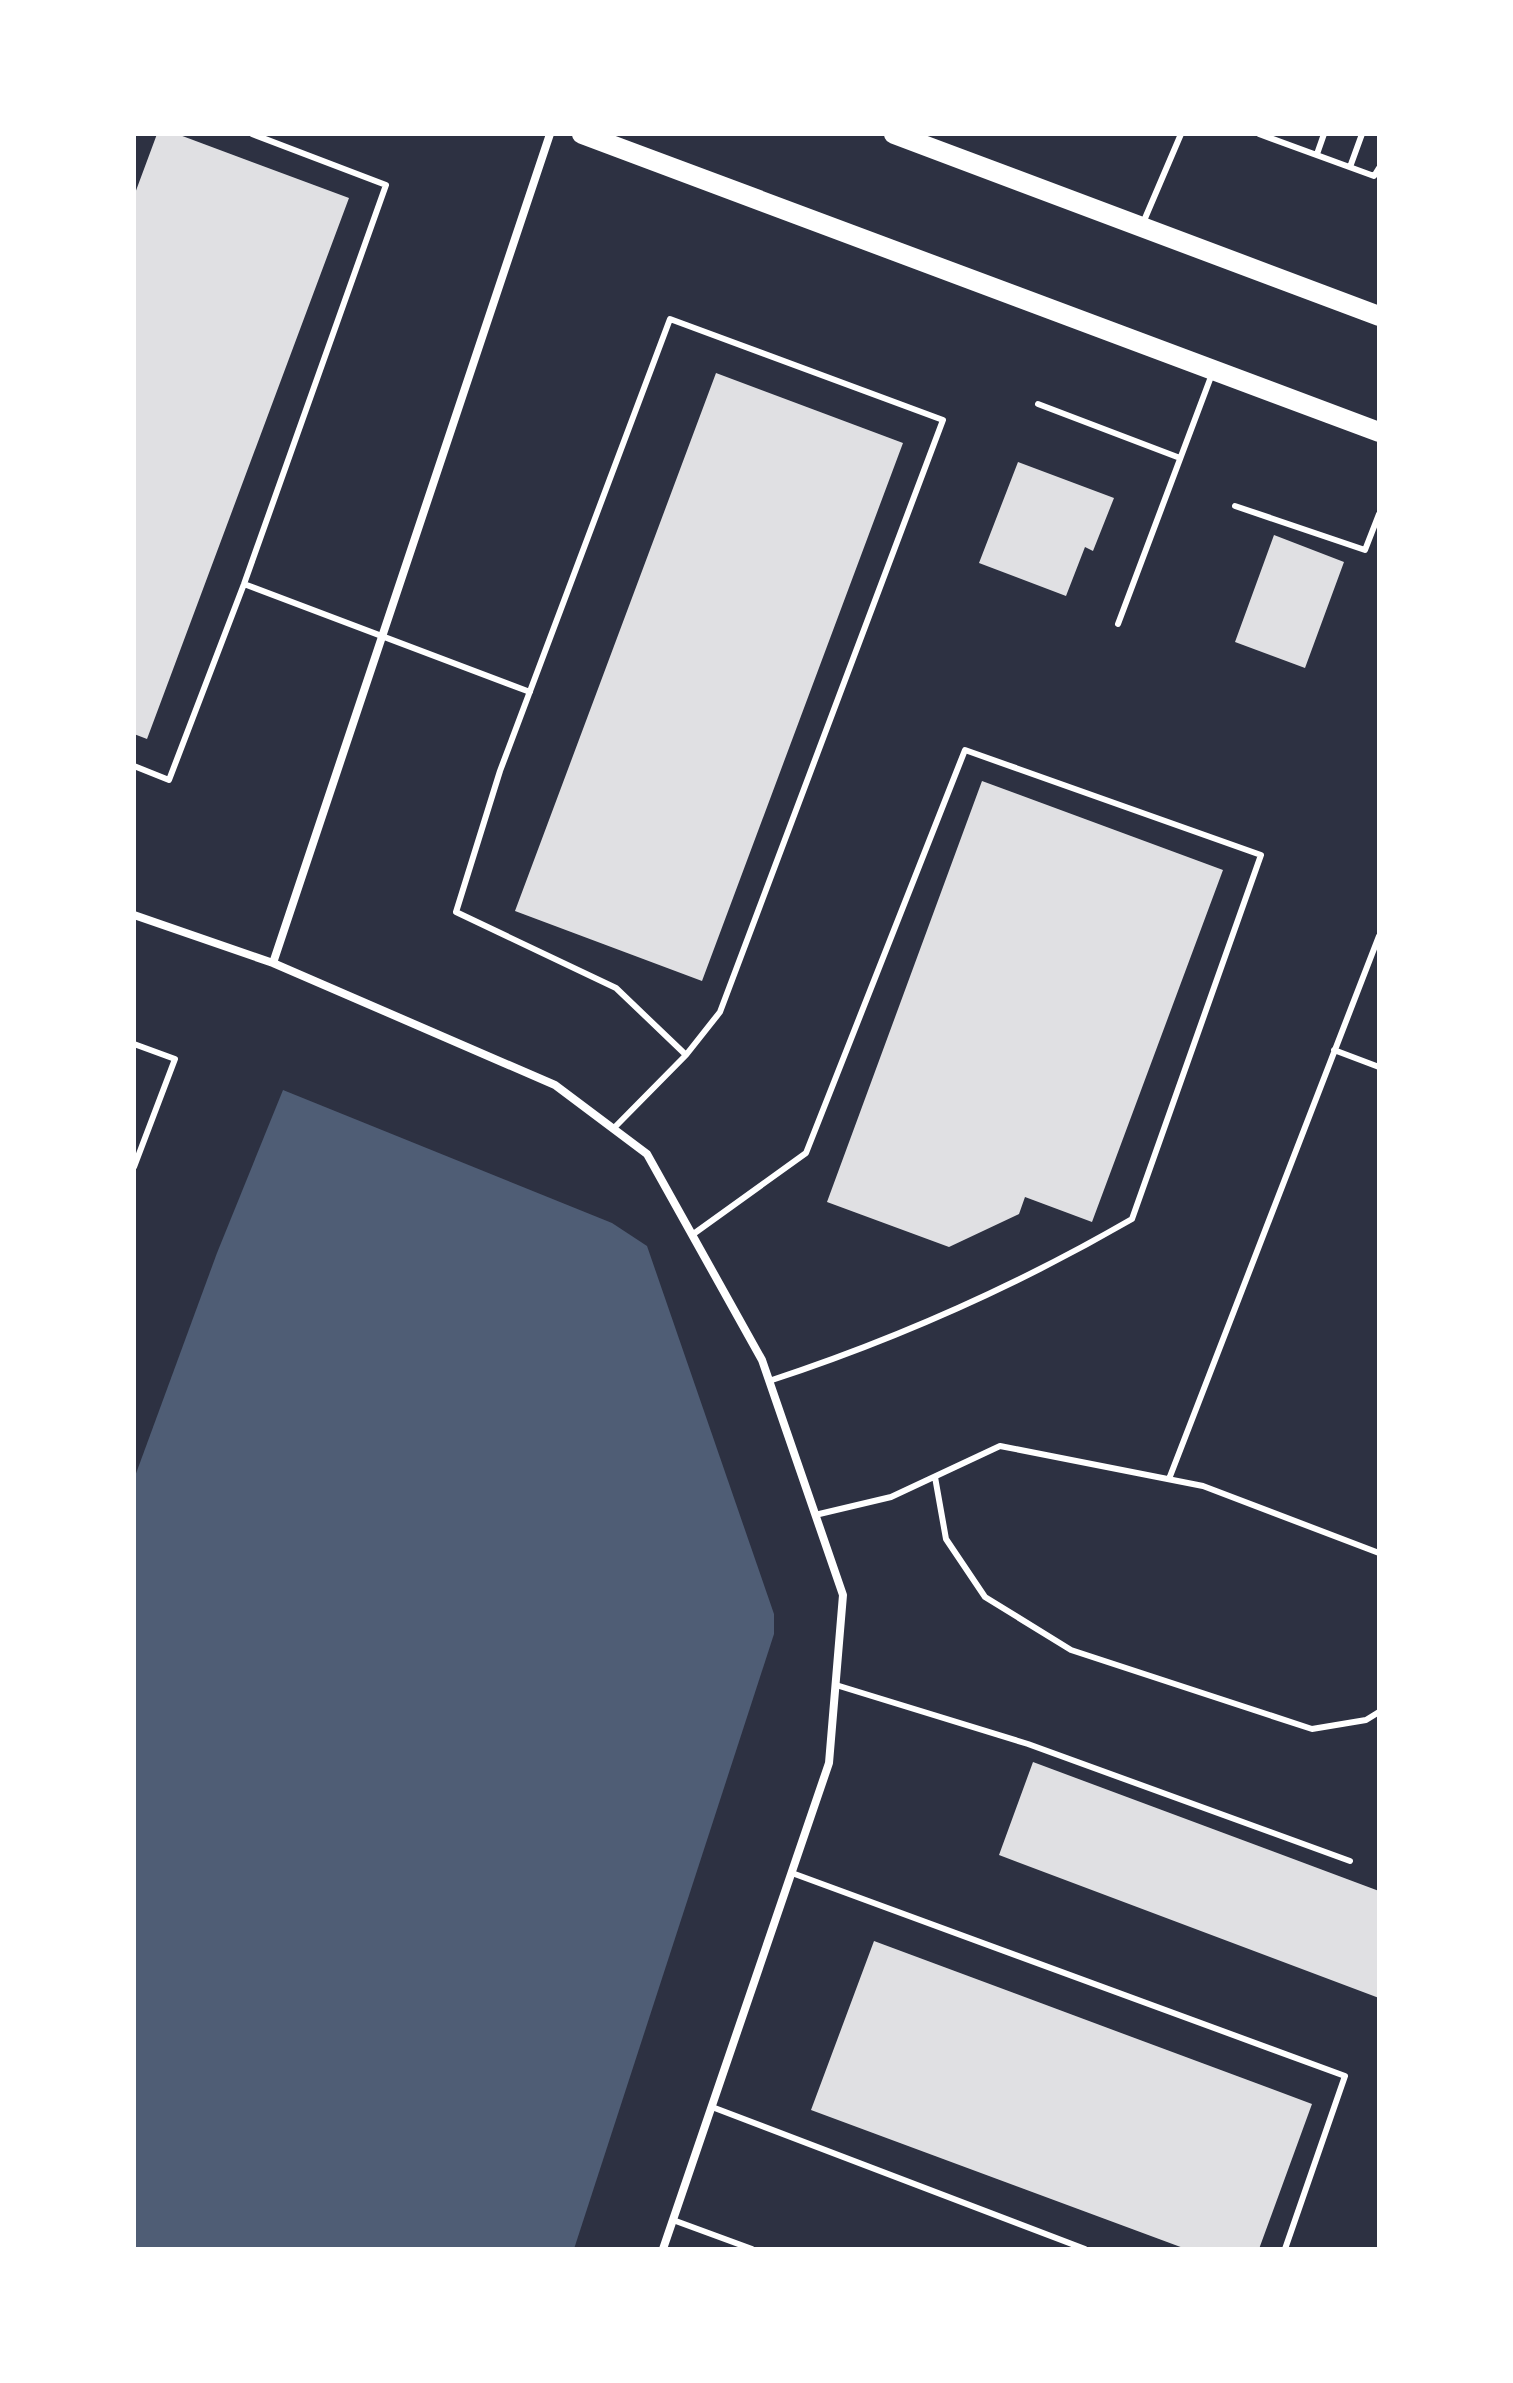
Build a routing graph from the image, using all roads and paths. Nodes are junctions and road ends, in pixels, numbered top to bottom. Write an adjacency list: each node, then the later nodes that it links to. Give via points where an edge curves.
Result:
1 (252, 134): 21 (lane, via 386,185)
2 (550, 134): 23 (street)
3 (582, 134): 15 (main road)
4 (894, 134): 13 (main road)
5 (1181, 134): 13 (lane)
6 (1259, 134): 9 (lane)
7 (1324, 134): 10 (lane)
8 (1362, 134): 11 (lane)
9 (1279, 137): 10 (lane)
10 (1317, 154): 11 (lane)
11 (1350, 167): 12 (lane, via 1374,176)
12 (1379, 168)
13 (1142, 225): 14 (main road)
14 (1379, 316)
15 (1213, 370): 17 (main road); 18 (lane)
16 (1038, 404): 18 (lane)
17 (1379, 432)
18 (1180, 458): 22 (lane)
19 (1235, 506): 20 (lane, via 1365,550)
20 (1379, 514)
21 (244, 584): 23 (lane); 25 (lane, via 169,780)
22 (1118, 624)
23 (382, 637): 24 (lane); 28 (street)
24 (530, 692): 31 (lane, via 456,912 616,988); 31 (lane, via 670,319 943,420 720,1012)
25 (134, 766)
26 (134, 915): 28 (street)
27 (1379, 936): 30 (lane)
28 (273, 963): 33 (street, via 555,1085)
29 (134, 1044): 34 (lane, via 175,1059)
30 (1334, 1050): 32 (lane); 38 (lane)
31 (686, 1055): 33 (lane)
32 (1379, 1067)
33 (613, 1129): 35 (street, via 647,1154)
34 (134, 1167)
35 (692, 1235): 36 (street); 36 (lane, via 806,1153 965,750 1261,855 1132,1219 1066,1257 847,1355)
36 (769, 1381): 39 (street)
37 (935, 1477): 38 (lane, via 1000,1446); 39 (lane, via 891,1497); 42 (lane, via 946,1539 985,1597 1071,1650 1312,1729 1366,1720)
38 (1169, 1479): 40 (lane, via 1203,1486)
39 (815, 1515): 41 (street, via 843,1595)
40 (1379, 1553)
41 (836, 1685): 43 (lane, via 1028,1744); 44 (street, via 829,1763)
42 (1379, 1712)
43 (1350, 1861)
44 (792, 1873): 45 (street); 50 (lane, via 1345,2076)
45 (712, 2107): 46 (street); 49 (lane)
46 (673, 2220): 47 (street); 48 (lane)
47 (663, 2249)
48 (752, 2249)
49 (1085, 2249)
50 (1285, 2249)

